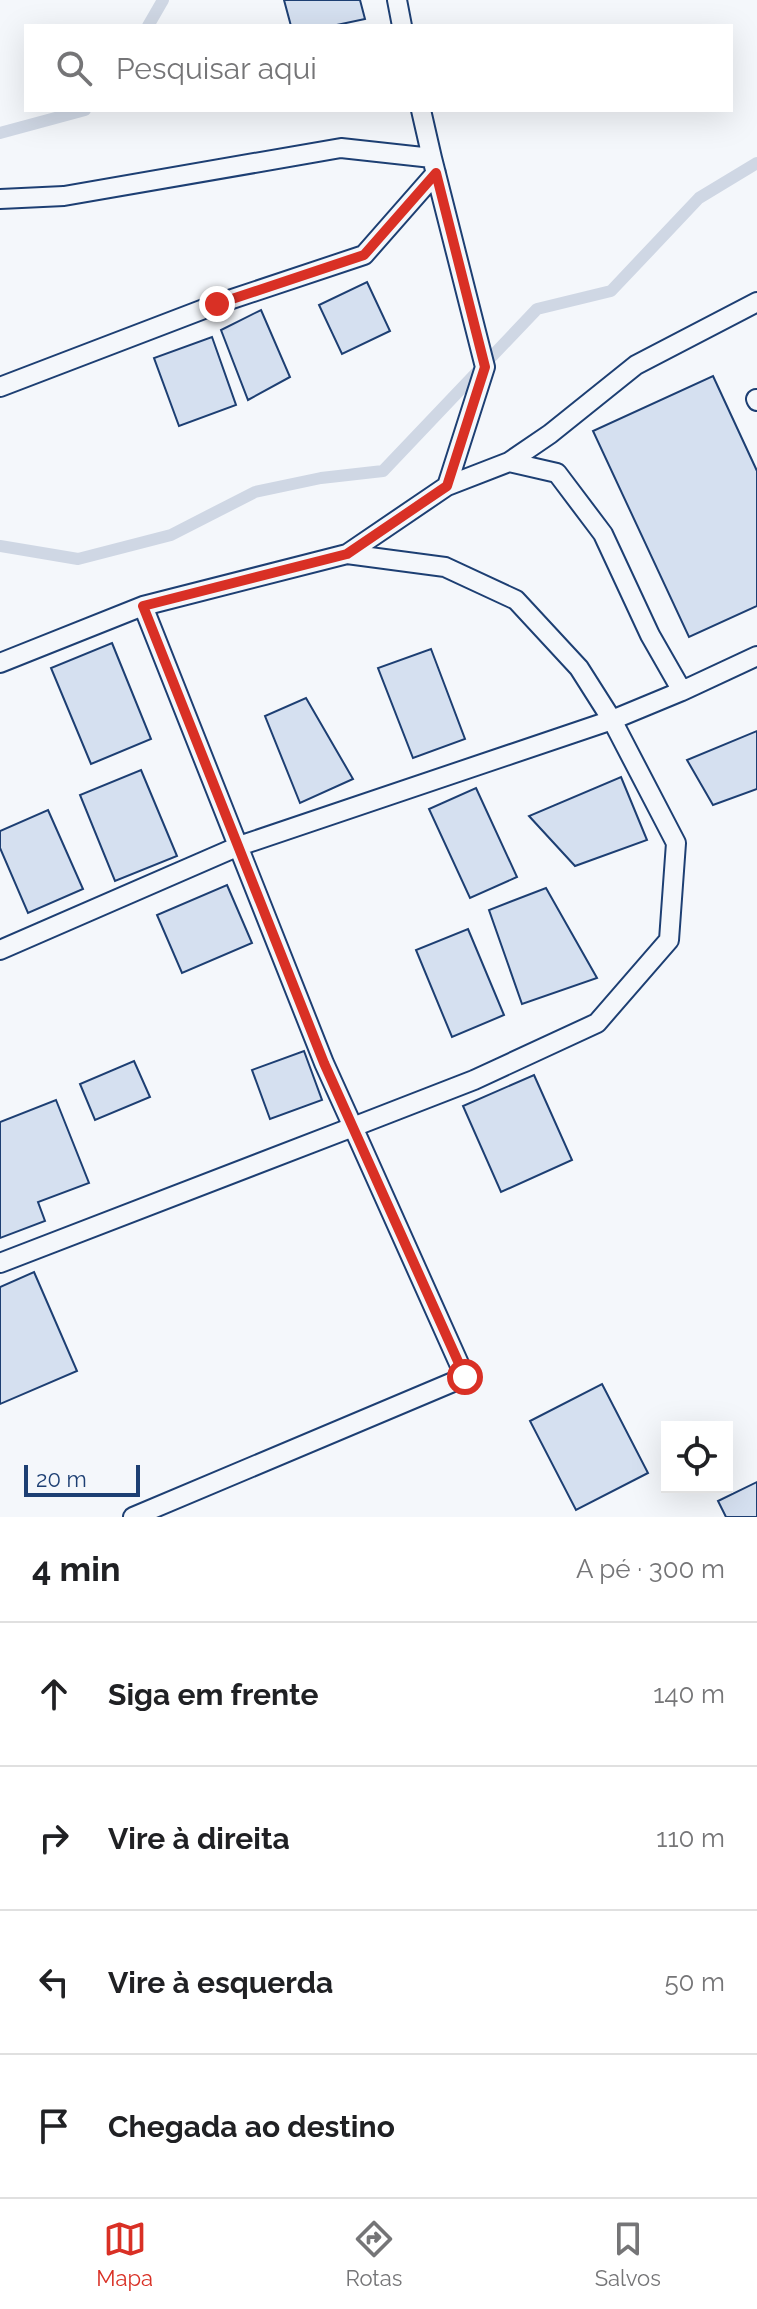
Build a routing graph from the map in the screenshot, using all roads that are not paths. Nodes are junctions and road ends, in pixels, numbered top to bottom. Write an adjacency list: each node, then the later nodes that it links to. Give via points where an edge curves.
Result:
1 (397, 0): 2 (lane)
2 (402, 24)
3 (421, 112): 4 (lane)
4 (434, 165): 5 (lane, via 341,148 64,196); 7 (lane, via 364,255 217,304); 9 (lane, via 485,367)
5 (0, 199)
6 (757, 302): 8 (lane, via 636,365)
7 (0, 387)
8 (509, 462): 9 (lane); 14 (lane, via 557,473 603,534)
9 (447, 486): 10 (lane)
10 (347, 554): 11 (lane); 15 (lane, via 445,567 516,600 579,668)
11 (143, 606): 13 (lane); 16 (lane)
12 (757, 656): 14 (lane)
13 (0, 663)
14 (682, 691): 15 (lane)
15 (612, 720): 16 (lane); 18 (lane, via 676,843 669,940 597,1023 474,1080)
16 (239, 846): 17 (lane); 18 (lane)
17 (0, 950)
18 (353, 1127): 19 (lane); 20 (lane, via 465,1377)
19 (0, 1263)
20 (133, 1517)

